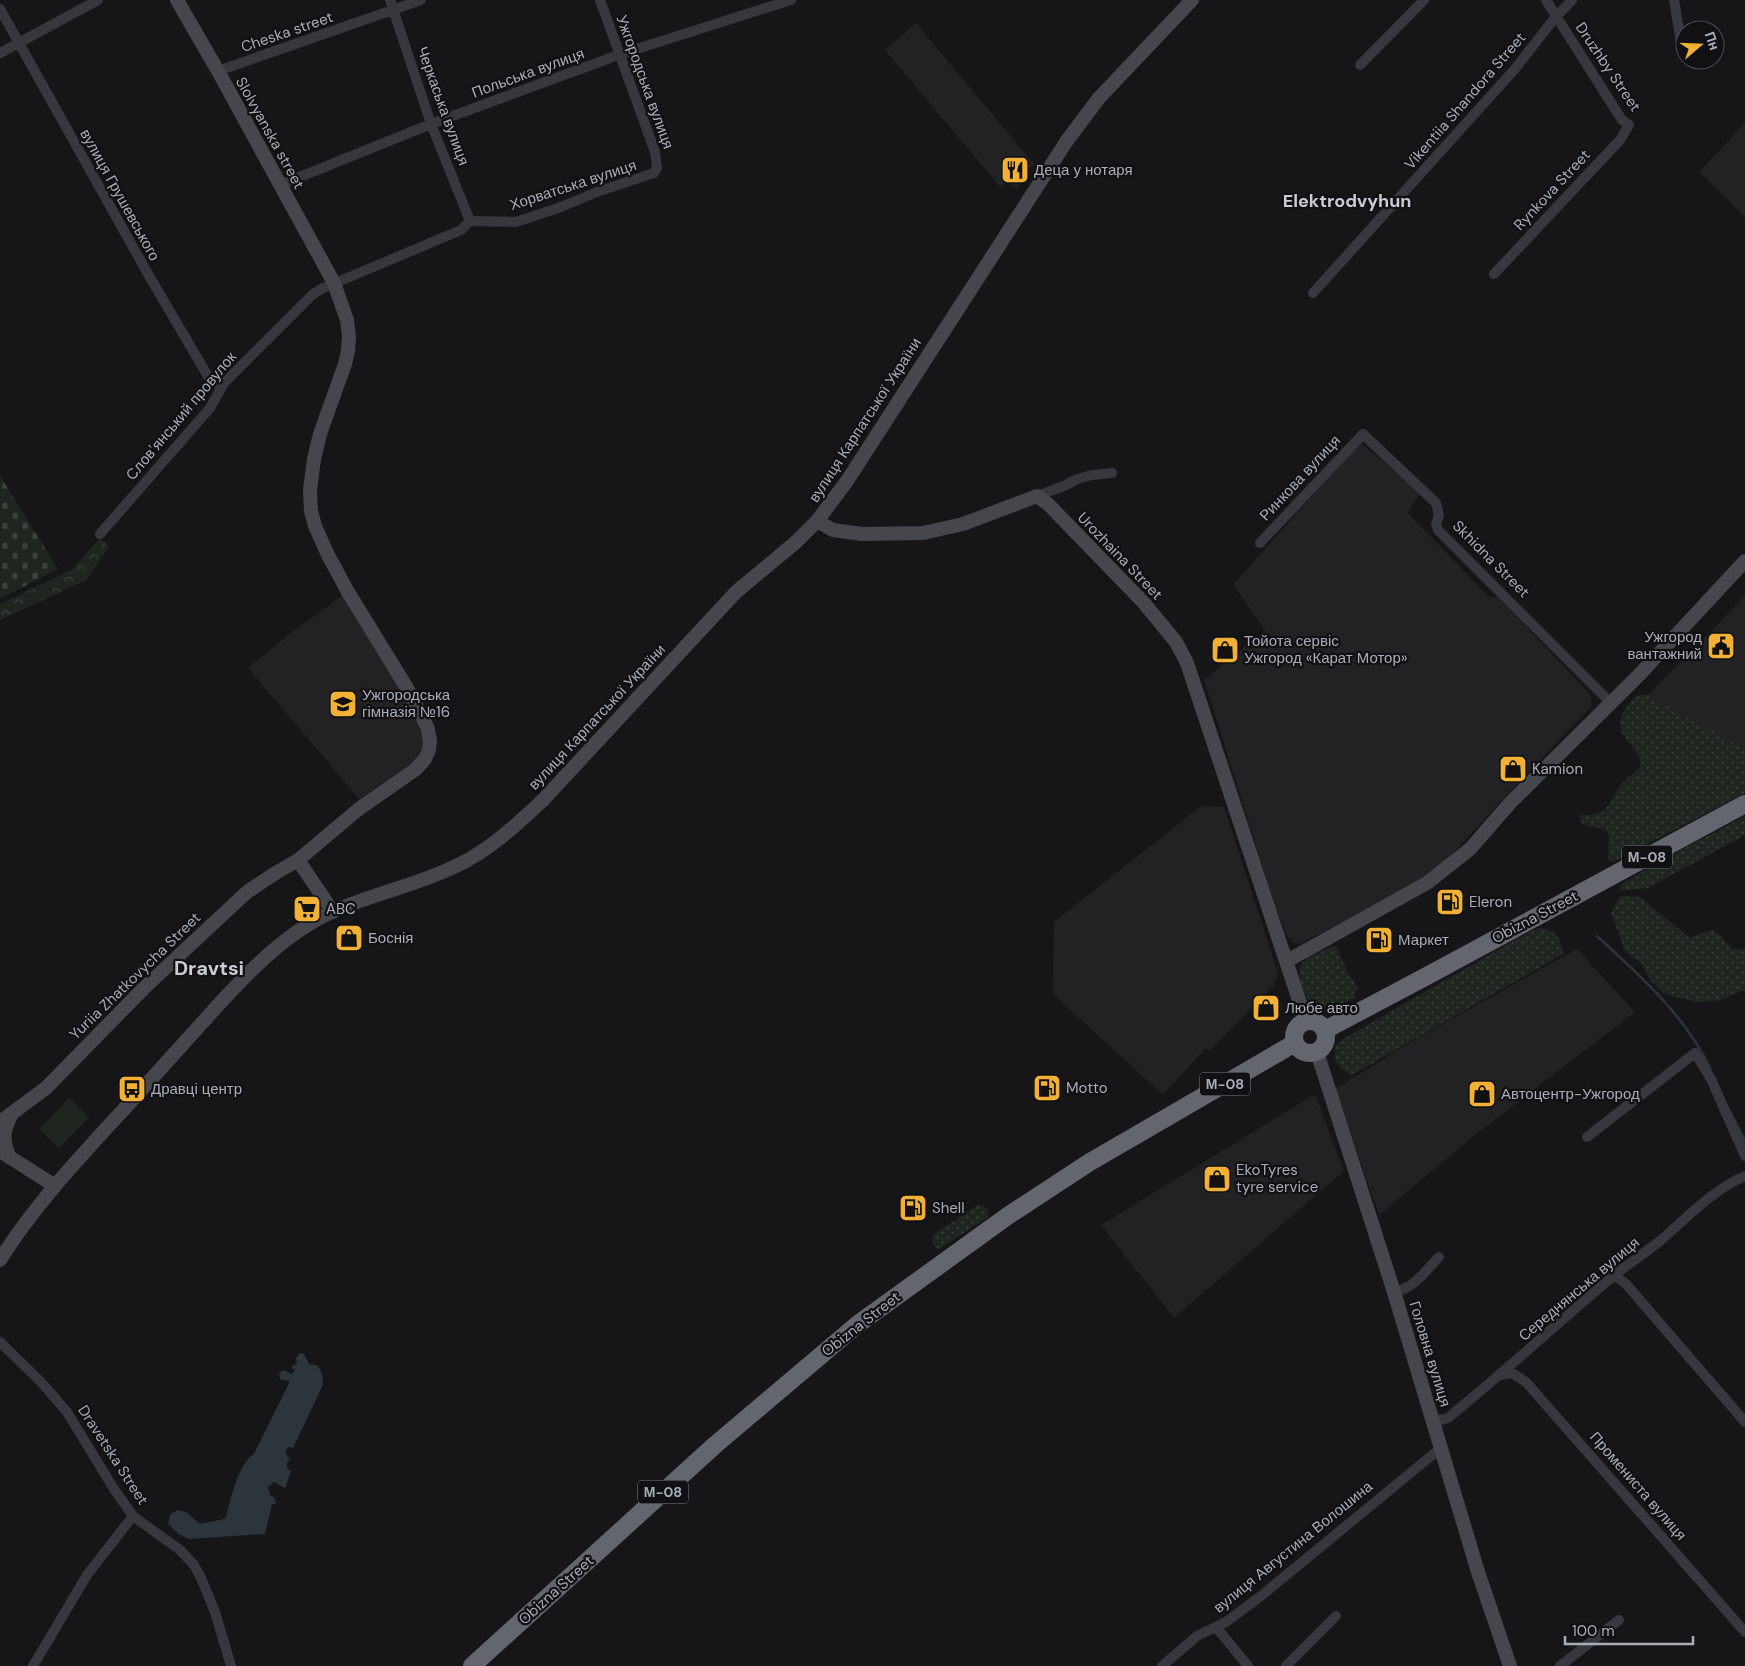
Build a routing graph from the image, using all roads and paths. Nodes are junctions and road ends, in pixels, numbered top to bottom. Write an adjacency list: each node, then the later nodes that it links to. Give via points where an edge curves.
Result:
1 (98, 0): 15 (street)
2 (177, 0): 19 (street, Slolvyanska street)
3 (421, 0): 11 (street, Cheska street)
4 (600, 0): 17 (street, Ужгородська вулиця)
5 (792, 0): 17 (street, Польська вулиця)
6 (1192, 0): 32 (street, вулиця Карпатської України, via 1099,98 1066,142 847,481)
7 (1424, 0): 18 (street)
8 (1546, 0): 13 (street, Druzhby Street)
9 (1572, 0): 13 (street, Vikentiia Shandora Street)
10 (1674, 0): 14 (street)
11 (392, 5): 19 (street, Cheska street); 20 (street, Черкаська вулиця)
12 (0, 9): 15 (street, вулиця Грушевського)
13 (1557, 16): 21 (street, Druzhby Street, via 1622,120); 27 (street, Vikentiia Shandora Street, via 1514,70)
14 (1677, 20)
15 (18, 44): 16 (street); 28 (street, вулиця Грушевського, via 209,378 215,384)
16 (0, 53)
17 (621, 54): 20 (street, Польська вулиця); 22 (street, Ужгородська вулиця, via 655,152 657,168)
18 (1360, 65)
19 (218, 71): 23 (street, Slolvyanska street)
20 (431, 124): 23 (street, Польська вулиця); 24 (street, Черкаська вулиця)
21 (1629, 125): 25 (street, Rynkova Street, via 1620,140)
22 (654, 173): 24 (street, Хорватська вулиця, via 516,222)
23 (280, 185): 26 (street, Slolvyanska street)
24 (470, 221): 26 (street, via 461,230)
25 (1494, 274)
26 (334, 283): 28 (street, Словʼянський провулок, via 312,296); 38 (street, Yuriia Zhatkovycha Street, via 347,320 348,351 316,450 310,490 311,511 328,554 407,688 428,729 430,741 425,759 416,769 360,808)
27 (1314, 293)
28 (224, 383): 33 (street, Словʼянський провулок, via 210,408)
29 (1362, 434): 34 (street, Ринкова вулиця); 36 (street, Skhidna Street, via 1436,503 1438,530)
30 (1112, 473): 31 (street, via 1077,479)
31 (1037, 496): 32 (street, via 963,524 923,533 862,534 833,530); 40 (street, Urozhaina Street, via 1137,596 1176,642 1195,682)
32 (821, 516): 39 (street, вулиця Карпатської України, via 796,542 736,592 512,829 454,867)
33 (100, 534)
34 (1260, 543)
35 (1745, 561): 36 (street)
36 (1611, 703): 40 (street, via 1508,806 1470,849 1427,883)
37 (1745, 804): 42 (highway, Obizna Street / М-08)
38 (298, 860): 39 (street); 45 (street, Yuriia Zhatkovycha Street, via 247,892 144,988 46,1088)
39 (334, 912): 51 (street, вулиця Карпатської України, via 300,930 246,976)
40 (1287, 962): 41 (street)
41 (1306, 1021): 42 (highway, via 1317,1022); 43 (highway, via 1295,1032)
42 (1325, 1030): 44 (highway, via 1325,1045)
43 (1295, 1043): 44 (highway, via 1301,1051); 68 (highway, Obizna Street / М-08, via 1090,1162 1009,1215 858,1324 715,1445)
44 (1317, 1052): 55 (street, Головна вулиця)
45 (12, 1114): 46 (street, Yuriia Zhatkovycha Street); 48 (street, via 5,1127)
46 (0, 1122)
47 (1587, 1137): 49 (street, via 1696,1053)
48 (5, 1154): 51 (street)
49 (1745, 1156)
50 (1745, 1176): 54 (street, Середнянська вулиця, via 1710,1196 1660,1241)
51 (55, 1186): 53 (street, вулиця Карпатської України)
52 (1439, 1257): 55 (street, via 1416,1283)
53 (0, 1260)
54 (1614, 1275): 57 (street, Середнянська вулиця); 59 (street, via 1626,1284)
55 (1394, 1292): 58 (street, Головна вулиця)
56 (0, 1342): 61 (street, Dravetska Street, via 67,1412)
57 (1500, 1376): 58 (street, Середнянська вулиця, via 1448,1418); 65 (street, Промениста вулиця, via 1512,1373 1526,1382)
58 (1432, 1417): 60 (street, Головна вулиця)
59 (1745, 1422)
60 (1442, 1447): 64 (street, вулиця Августина Волошина, via 1261,1596); 72 (street, Головна вулиця, via 1478,1572)
61 (133, 1516): 66 (street, via 87,1575); 67 (street, Dravetska Street, via 180,1550 194,1565 216,1612)
62 (1336, 1616): 71 (street)
63 (1619, 1620): 73 (street)
64 (1216, 1627): 69 (street, вулиця Августина Волошина, via 1197,1636); 70 (street)
65 (1745, 1632)
66 (32, 1666)
67 (230, 1666)
68 (472, 1666)
69 (1162, 1666)
70 (1248, 1666)
71 (1286, 1666)
72 (1510, 1666)
73 (1560, 1666)

